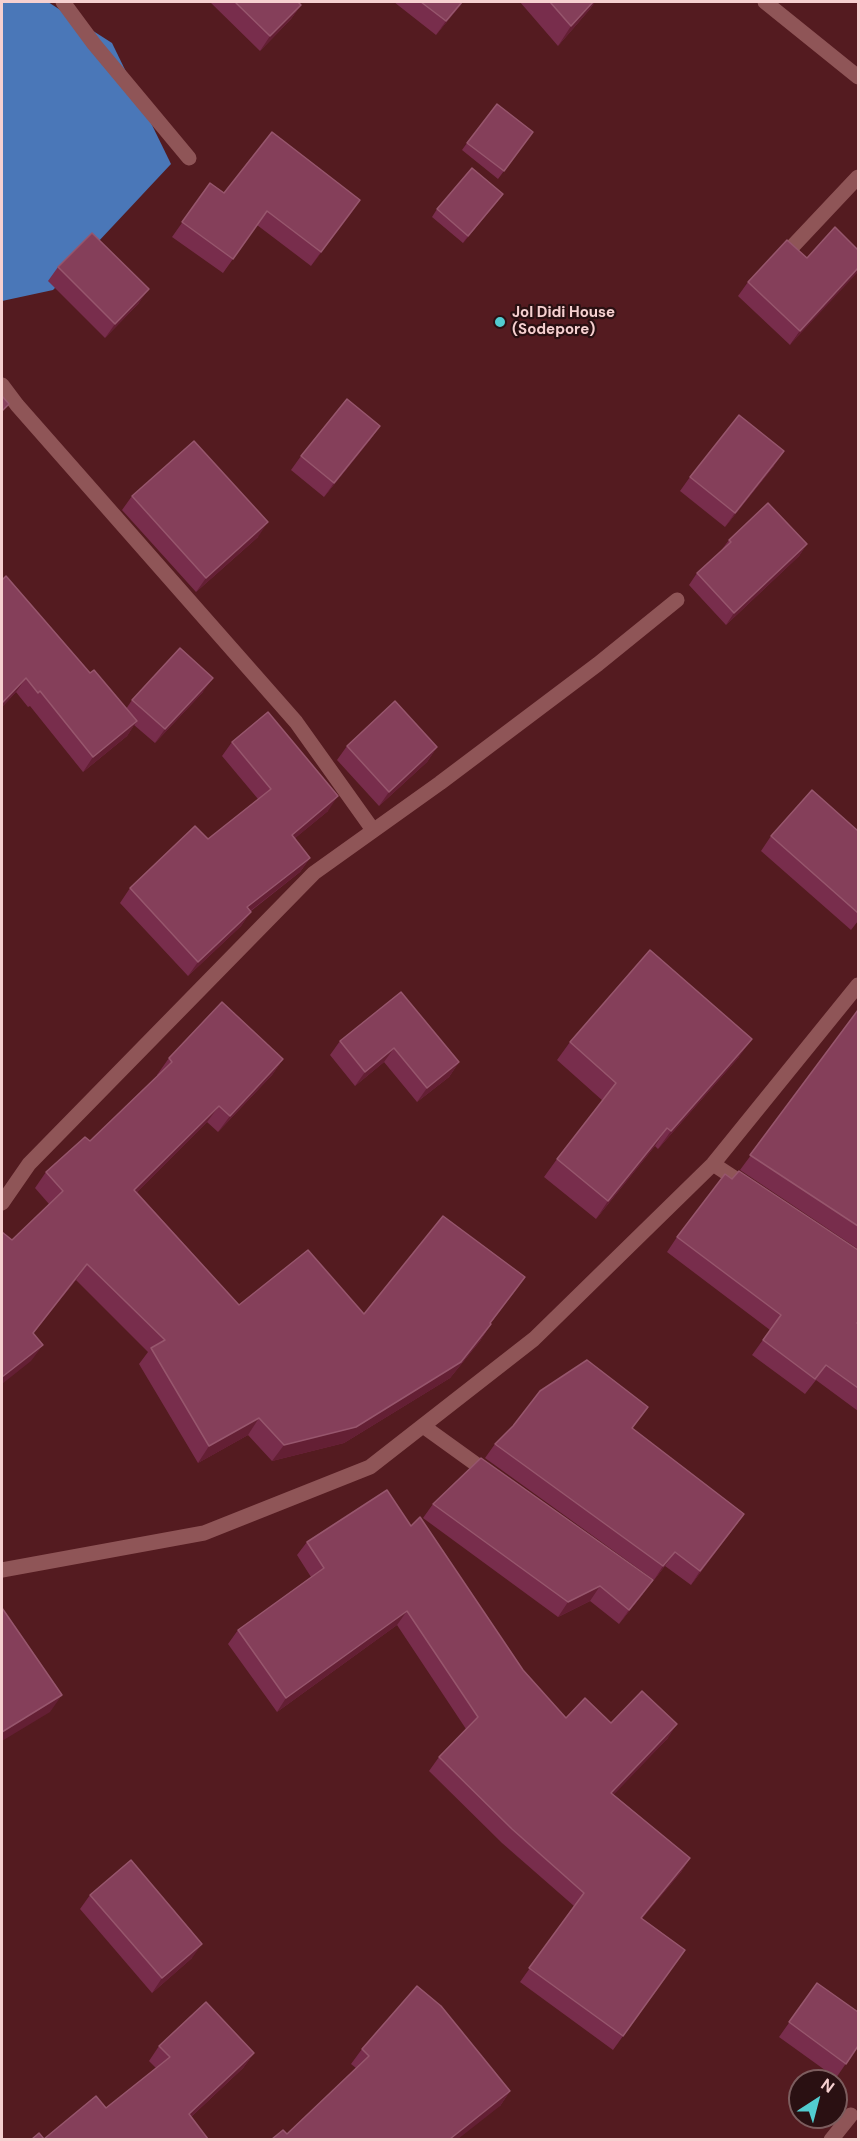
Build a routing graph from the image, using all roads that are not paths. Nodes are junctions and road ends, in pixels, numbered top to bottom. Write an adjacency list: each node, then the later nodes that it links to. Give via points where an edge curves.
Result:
1 (63, 2): 4 (street)
2 (765, 2): 3 (street)
3 (858, 77)
4 (189, 158)
5 (858, 177): 6 (street)
6 (792, 247)
7 (2, 385): 9 (street, via 296,722)
8 (676, 600): 9 (street, via 598,664)
9 (373, 830): 13 (street, via 314,873 29,1164)
10 (858, 985): 11 (street)
11 (713, 1164): 12 (street); 14 (street, via 534,1339)
12 (762, 1196)
13 (2, 1203)
14 (423, 1426): 15 (street); 16 (street, via 370,1467 204,1533)
15 (500, 1481)
16 (2, 1570)
17 (851, 2115): 18 (street)
18 (831, 2139)

